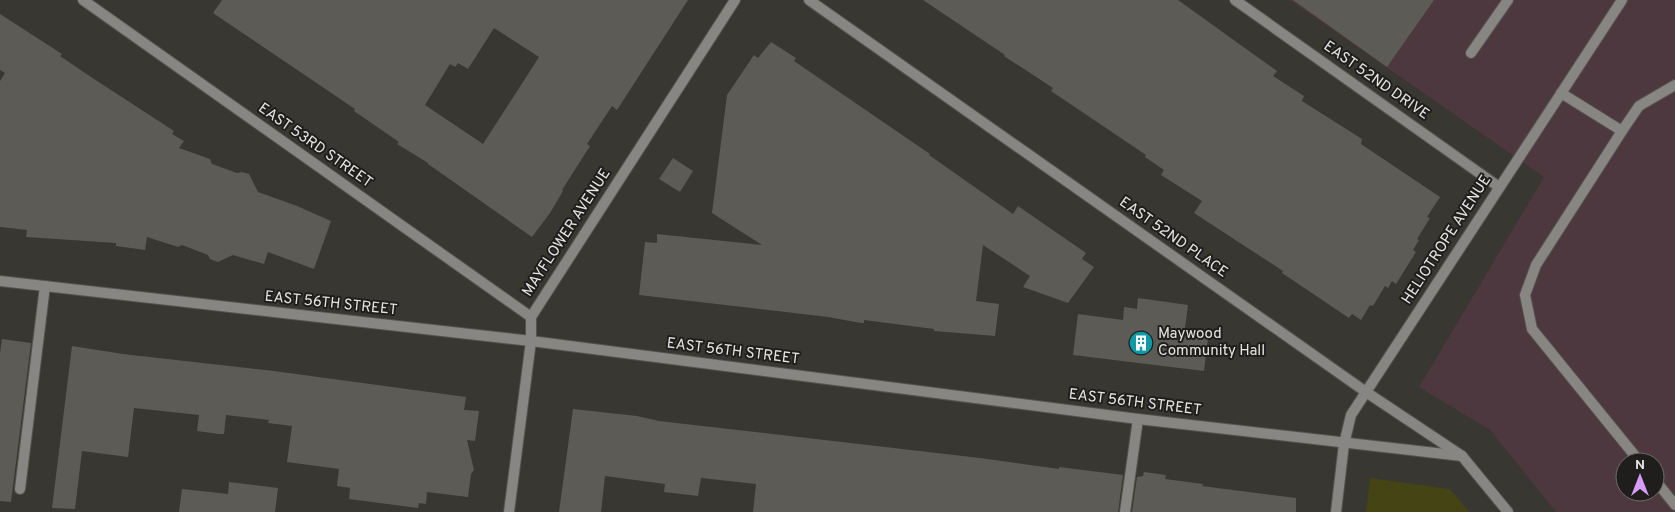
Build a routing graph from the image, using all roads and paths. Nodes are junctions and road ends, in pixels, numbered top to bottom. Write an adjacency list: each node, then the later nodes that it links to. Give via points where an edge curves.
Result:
1 (83, 0): 14 (street, EAST 53RD STREET)
2 (735, 0): 14 (street, MAYFLOWER AVENUE)
3 (809, 0): 16 (street, EAST 52ND PLACE)
4 (1235, 0): 11 (street, EAST 52ND DRIVE)
5 (1508, 0): 7 (street)
6 (1622, 0): 9 (street, HELIOTROPE AVENUE)
7 (1471, 53)
8 (1675, 85): 10 (street, via 1639,106)
9 (1561, 93): 10 (street); 11 (street, HELIOTROPE AVENUE)
10 (1622, 132): 19 (street, via 1536,265 1525,295 1532,329)
11 (1499, 187): 16 (street, HELIOTROPE AVENUE)
12 (0, 281): 13 (street, EAST 56TH STREET)
13 (45, 286): 15 (street, EAST 56TH STREET); 21 (street)
14 (531, 317): 15 (street, MAYFLOWER AVENUE)
15 (531, 341): 17 (street, EAST 56TH STREET); 24 (street, MAYFLOWER AVENUE)
16 (1366, 392): 18 (street, HELIOTROPE AVENUE, via 1351,416); 20 (street, EAST 52ND PLACE)
17 (1138, 419): 18 (street, EAST 56TH STREET); 25 (street)
18 (1344, 444): 20 (street, EAST 56TH STREET); 26 (street, HELIOTROPE AVENUE)
19 (1632, 452)
20 (1462, 456): 27 (street, EAST 52ND PLACE)
21 (20, 490)
22 (1665, 492): 23 (street)
23 (1675, 505)
24 (509, 512)
25 (1125, 512)
26 (1336, 512)
27 (1508, 512)

